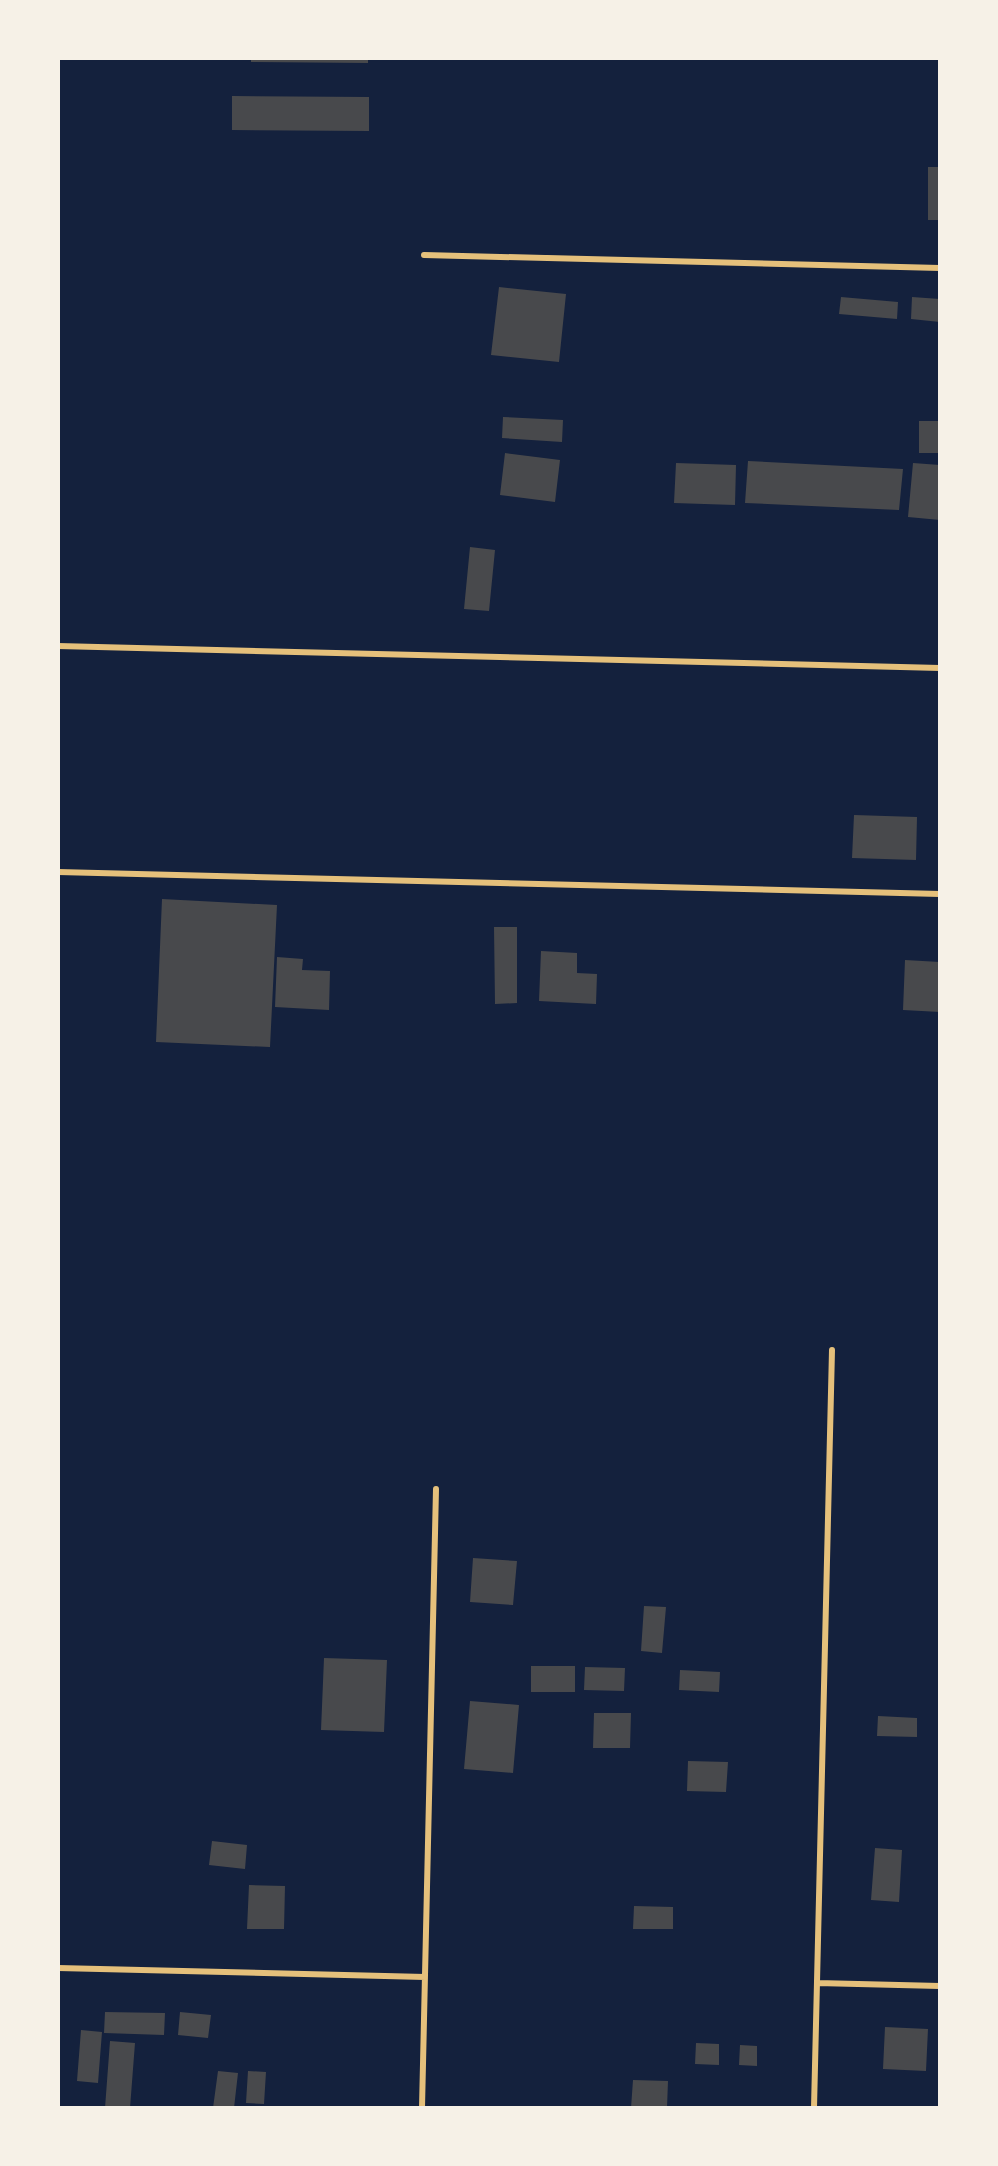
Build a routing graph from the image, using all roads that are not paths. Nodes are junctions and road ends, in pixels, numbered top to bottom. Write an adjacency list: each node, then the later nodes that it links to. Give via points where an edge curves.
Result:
1 (424, 255): 2 (street)
2 (939, 268)
3 (58, 646): 4 (street)
4 (939, 668)
5 (58, 872): 6 (street)
6 (939, 894)
7 (832, 1350): 11 (street)
8 (436, 1489): 10 (street)
9 (58, 1968): 10 (street)
10 (425, 1977): 13 (street)
11 (817, 1983): 12 (street); 14 (street)
12 (939, 1986)
13 (422, 2108)
14 (814, 2108)

